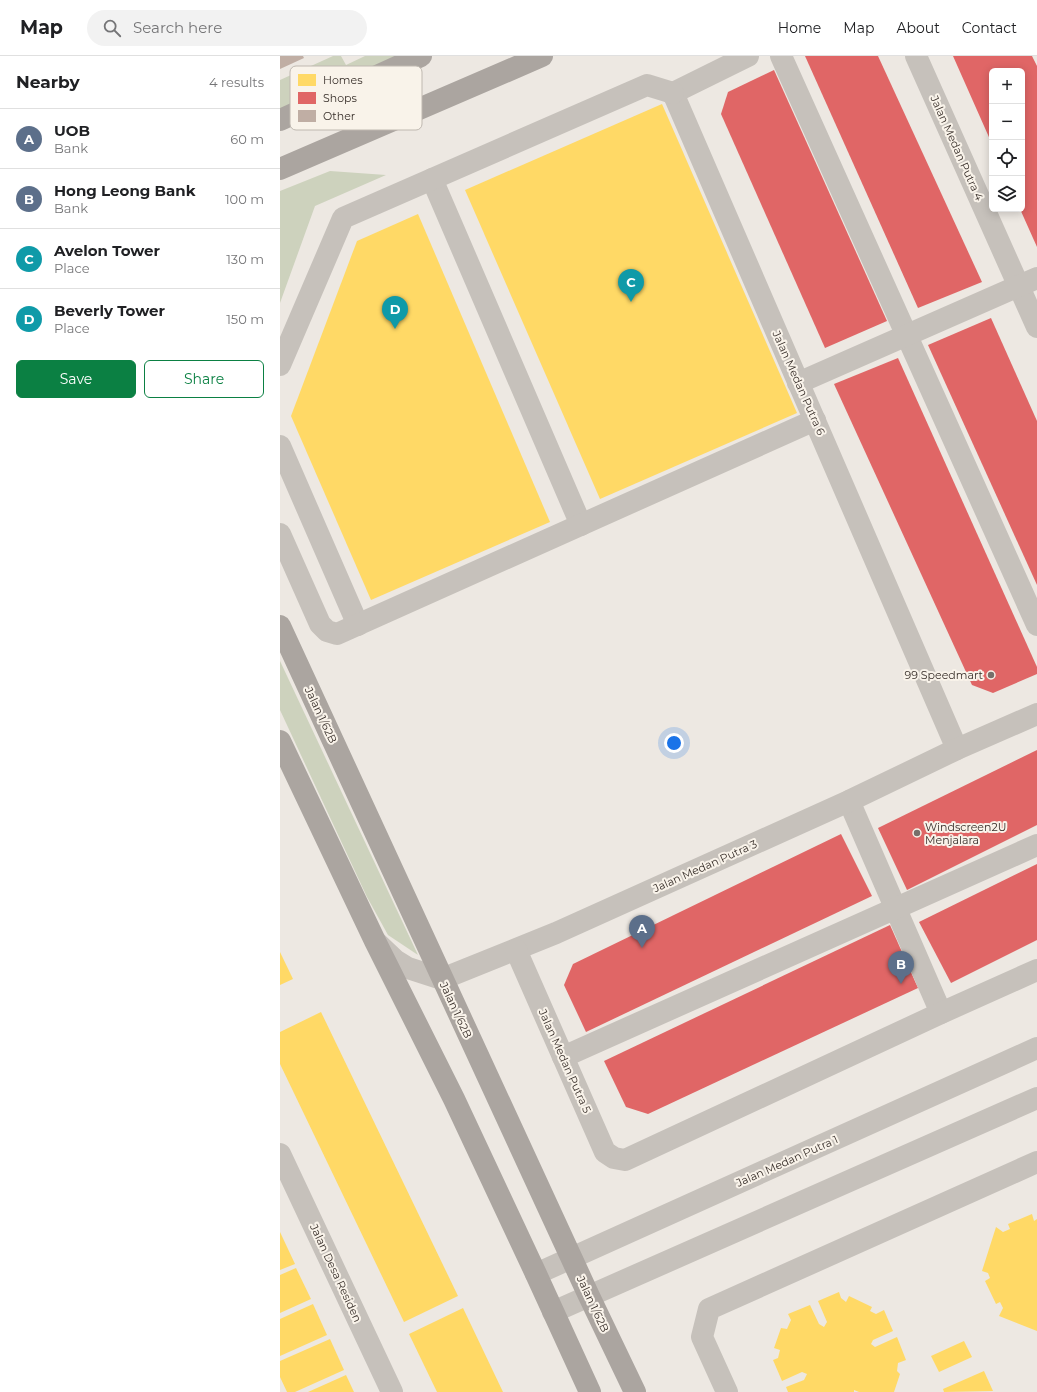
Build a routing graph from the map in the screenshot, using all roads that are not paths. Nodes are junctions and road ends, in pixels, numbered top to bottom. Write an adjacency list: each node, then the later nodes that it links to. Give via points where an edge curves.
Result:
1 (421, 56): 6 (main road)
2 (542, 56): 8 (main road)
3 (748, 56): 7 (street)
4 (781, 56): 16 (street)
5 (916, 56): 14 (street, Jalan Medan Putra 4)
6 (399, 66)
7 (673, 93): 13 (street, via 647,86); 18 (street, Jalan Medan Putra 6)
8 (422, 108)
9 (290, 115): 10 (main road)
10 (280, 120)
11 (370, 130): 12 (main road)
12 (280, 169)
13 (432, 179): 17 (street, via 343,218); 21 (street)
14 (1028, 282): 15 (street, Jalan Medan Putra 4); 16 (street)
15 (1037, 327)
16 (907, 335): 18 (street); 24 (street)
17 (280, 365)
18 (798, 382): 19 (street, Jalan Medan Putra 6)
19 (815, 420): 21 (street); 28 (street, Jalan Medan Putra 6)
20 (280, 446): 23 (street)
21 (581, 525): 23 (street)
22 (280, 534): 23 (street, via 320,624 327,631 337,634)
23 (358, 625)
24 (1037, 625)
25 (280, 626): 35 (main road, Jalan 1/62B)
26 (1037, 714): 28 (street, Jalan Medan Putra 3)
27 (280, 741): 32 (main road)
28 (957, 749): 29 (street, Jalan Medan Putra 3)
29 (849, 801): 31 (street); 33 (street, Jalan Medan Putra 3)
30 (1037, 845): 31 (street)
31 (896, 908): 36 (street); 38 (street)
32 (375, 941): 35 (street, via 394,960 408,968); 43 (main road, via 454,1099)
33 (516, 950): 35 (street, Jalan Medan Putra 3); 38 (street, Jalan Medan Putra 5)
34 (1037, 970): 36 (street)
35 (442, 979): 42 (main road, Jalan 1/62B)
36 (942, 1013): 38 (street, Jalan Medan Putra 5, via 625,1160 614,1158 605,1152)
37 (1037, 1048): 42 (street, Jalan Medan Putra 1)
38 (563, 1057)
39 (1037, 1098): 44 (street)
40 (280, 1154): 46 (street, Jalan Desa Residen)
41 (1037, 1162): 49 (street, via 709,1309 702,1337)
42 (571, 1257): 43 (street, Jalan Medan Putra 1); 44 (main road, Jalan 1/62B)
43 (536, 1274): 45 (main road)
44 (589, 1296): 45 (street); 48 (main road, Jalan 1/62B)
45 (553, 1312): 47 (main road)
46 (392, 1392)
47 (590, 1392)
48 (635, 1392)
49 (727, 1392)

